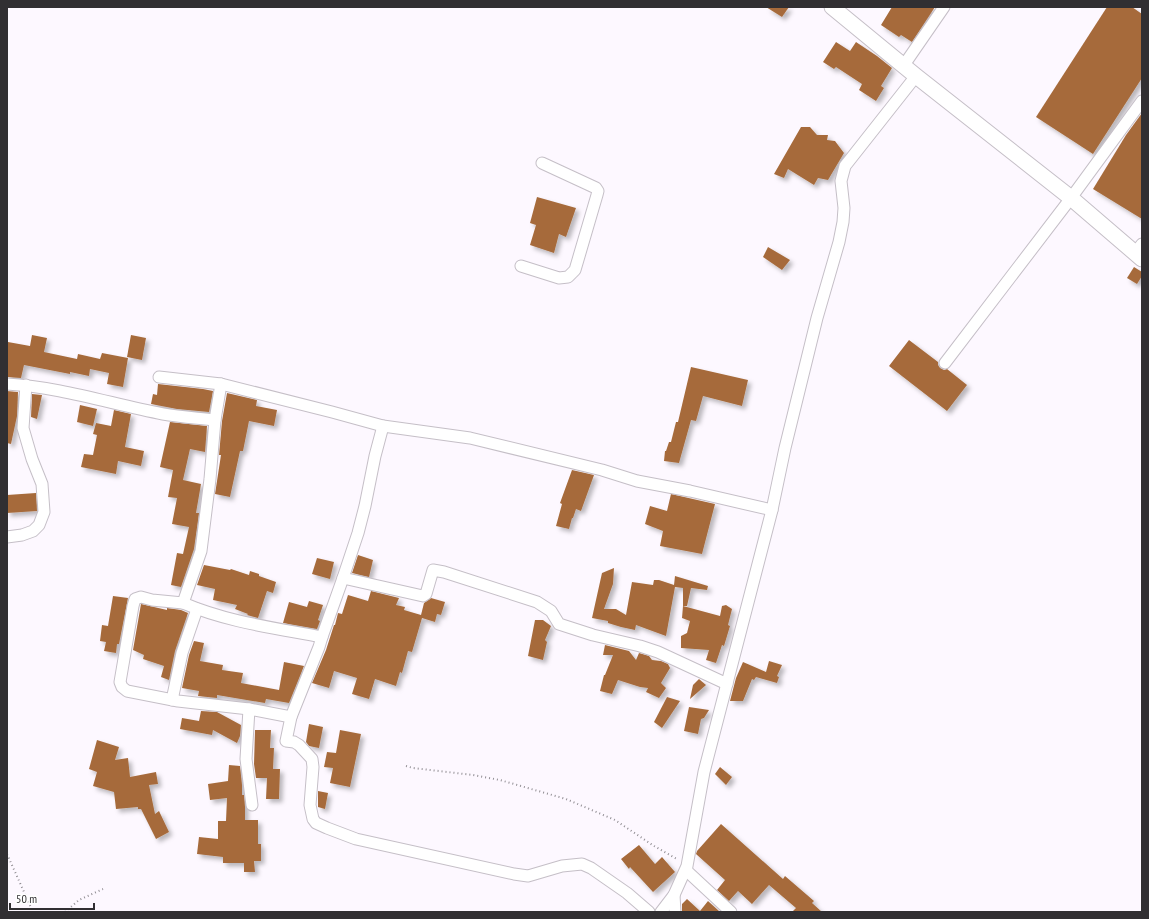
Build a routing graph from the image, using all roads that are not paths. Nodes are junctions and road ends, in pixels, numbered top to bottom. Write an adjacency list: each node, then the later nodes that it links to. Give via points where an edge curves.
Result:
1 (832, 7): 3 (main road)
2 (944, 7): 3 (street)
3 (904, 65): 4 (main road)
4 (916, 76): 7 (main road); 17 (street, via 843,170 841,181 844,208 839,242 817,318)
5 (1142, 101): 7 (street)
6 (542, 163): 9 (street, via 598,191 575,270 568,277 559,278)
7 (1071, 198): 8 (main road); 10 (street)
8 (1140, 252)
9 (521, 266)
10 (945, 363)
11 (159, 377): 13 (street)
12 (7, 384): 14 (street)
13 (221, 384): 15 (street); 16 (street)
14 (26, 385): 15 (street, via 164,414); 18 (street, via 22,428 42,484 44,512 39,525 33,531)
15 (215, 420): 20 (street, via 201,551)
16 (383, 426): 17 (street, via 470,438 637,481); 19 (street, via 365,506)
17 (772, 510): 23 (street)
18 (7, 537)
19 (343, 578): 22 (street); 23 (street, via 423,596 426,594 433,570 444,572 537,602 551,611 559,624 658,652)
20 (183, 603): 21 (street); 24 (street, via 141,597 135,599 120,682 127,691)
21 (198, 609): 22 (street, via 246,622); 24 (street, via 182,653)
22 (322, 637): 26 (street)
23 (727, 684): 28 (street, via 704,772)
24 (172, 700): 25 (street)
25 (249, 709): 26 (street); 27 (street, via 246,759)
26 (290, 717): 30 (street, via 286,741 299,745 312,759 312,819 327,828 356,839 528,876 562,866 582,864 627,893)
27 (252, 805)
28 (686, 868): 29 (street); 33 (street)
29 (674, 895): 31 (street); 32 (street)
30 (649, 912)
31 (661, 912)
32 (675, 912)
33 (731, 912)

